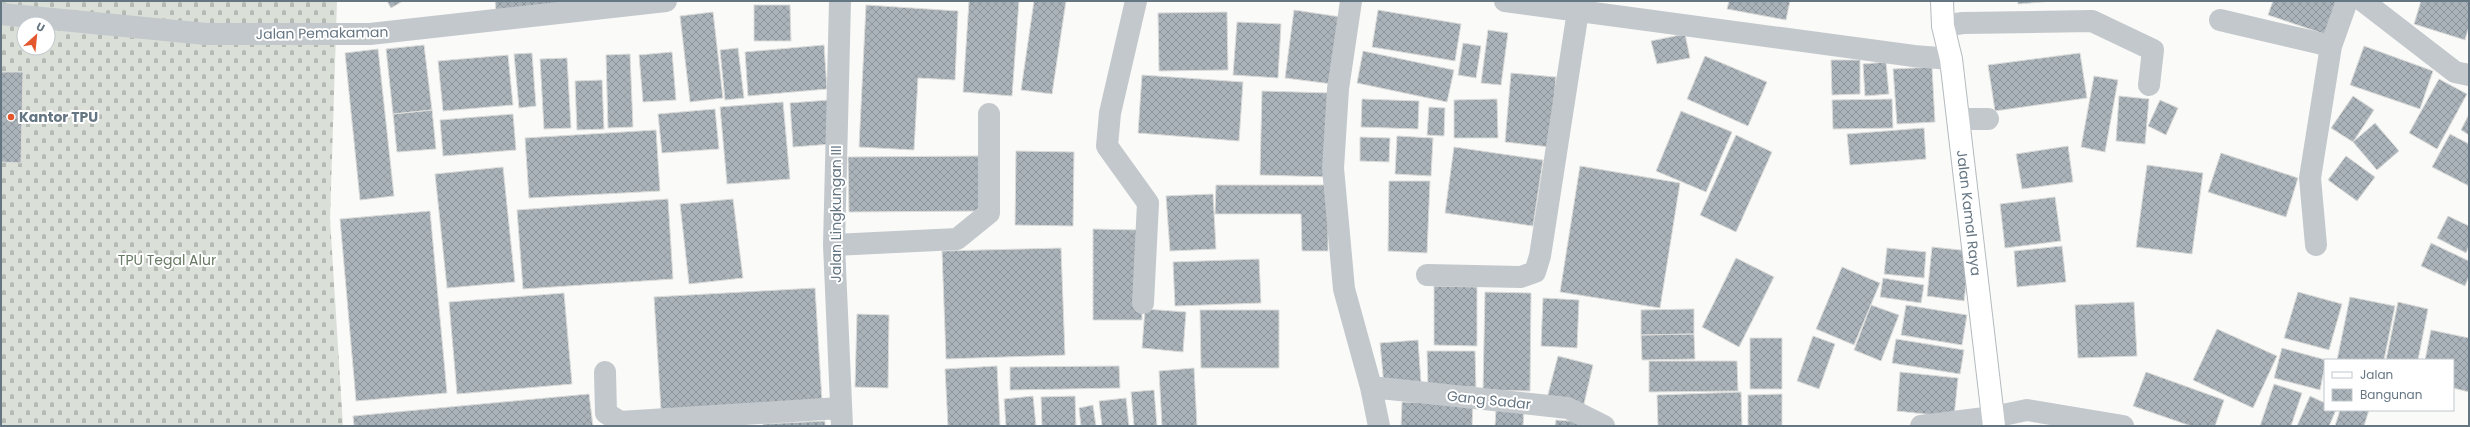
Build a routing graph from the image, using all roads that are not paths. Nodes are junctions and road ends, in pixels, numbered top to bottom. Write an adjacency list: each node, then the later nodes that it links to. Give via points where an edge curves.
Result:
1 (666, 1): 9 (street, Jalan Pemakaman)
2 (840, 1): 21 (street, Jalan Lingkungan III)
3 (1136, 1): 24 (street, via 1110,114 1107,146 1148,203)
4 (1351, 1): 26 (street, via 1338,90 1333,168 1344,289)
5 (1505, 1): 10 (street)
6 (1942, 1): 13 (main road, Jalan Kamal Raya)
7 (2347, 1): 14 (street)
8 (2363, 1): 16 (street, via 2455,72)
9 (561, 6): 11 (street, Jalan Pemakaman, via 370,34 206,34)
10 (1578, 11): 15 (street); 23 (street, via 1540,256 1535,272 1521,277)
11 (1, 14)
12 (2220, 20): 14 (street)
13 (1943, 26): 15 (main road, Jalan Kamal Raya); 17 (street, via 1963,23 2092,20 2153,50)
14 (2331, 46): 22 (street, via 2310,178)
15 (1951, 59): 19 (main road, Jalan Kamal Raya)
16 (2469, 75)
17 (2149, 85)
18 (989, 114): 21 (street, via 989,213 957,239)
19 (1958, 119): 20 (street); 28 (main road, Jalan Kamal Raya)
20 (1988, 119)
21 (834, 245): 27 (street, Jalan Lingkungan III)
22 (2316, 245)
23 (1427, 276)
24 (1143, 303)
25 (605, 372): 27 (street, via 606,413 620,422)
26 (1371, 387): 29 (street); 30 (street, Gang Sadar, via 1568,408)
27 (841, 417)
28 (1994, 421): 31 (street); 32 (street, via 2026,410)
29 (1378, 426)
30 (1604, 426)
31 (1921, 426)
32 (2123, 426)

